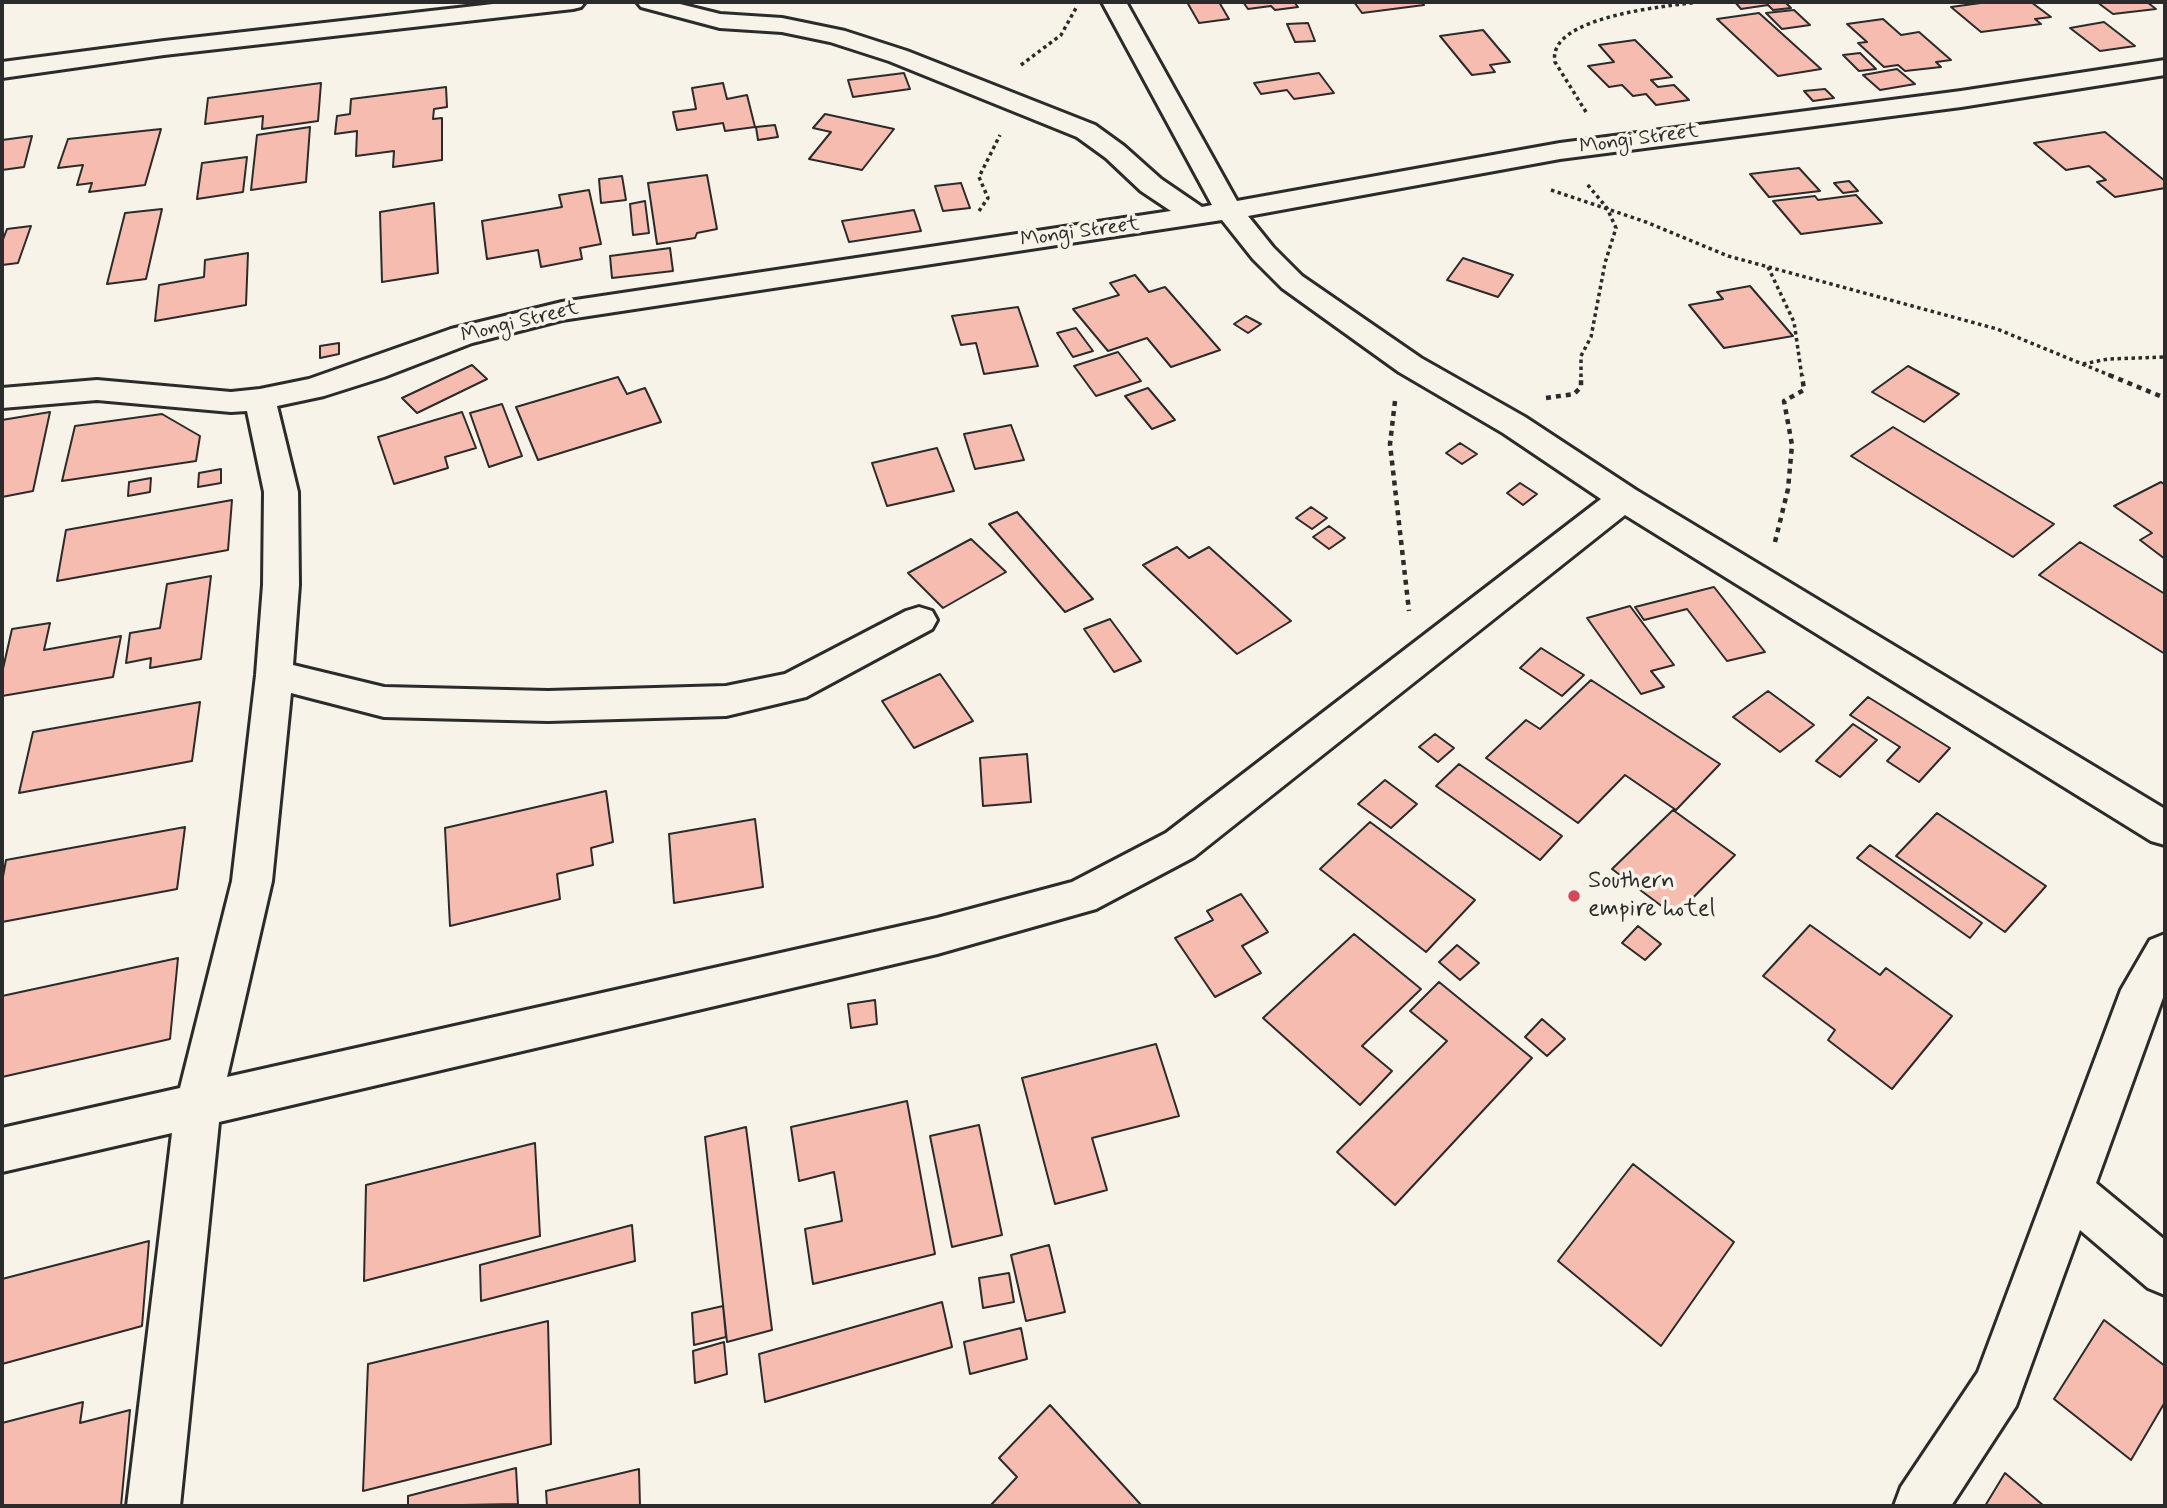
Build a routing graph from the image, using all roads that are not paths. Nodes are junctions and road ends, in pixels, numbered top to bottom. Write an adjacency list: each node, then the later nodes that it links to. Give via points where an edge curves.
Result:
1 (573, 2): 4 (street)
2 (649, 2): 7 (street, via 720,21 782,25 836,36 898,55 1100,139 1151,185)
3 (1114, 2): 7 (street)
4 (531, 4): 6 (street)
5 (2165, 67): 7 (street, Mongi Street, via 1961,99 1610,144)
6 (2, 70)
7 (1213, 214): 9 (street, Mongi Street, via 562,310 461,336 313,389); 10 (street, via 1292,282 1410,365 1514,425)
8 (2, 398): 9 (street, Mongi Street, via 97,390 230,402)
9 (260, 399): 12 (street, via 281,492 281,585)
10 (1624, 498): 13 (street); 15 (street, via 1180,845 1081,897 937,936)
11 (919, 620): 12 (street, via 793,687 726,701 548,706 384,702)
12 (274, 676): 15 (street, via 252,881)
13 (2165, 829)
14 (2165, 953): 17 (street, via 2143,990)
15 (198, 1105): 16 (street); 19 (street)
16 (2, 1150)
17 (2070, 1191): 18 (street); 20 (street, via 1998,1388)
18 (2165, 1270)
19 (153, 1506)
20 (1920, 1506)

